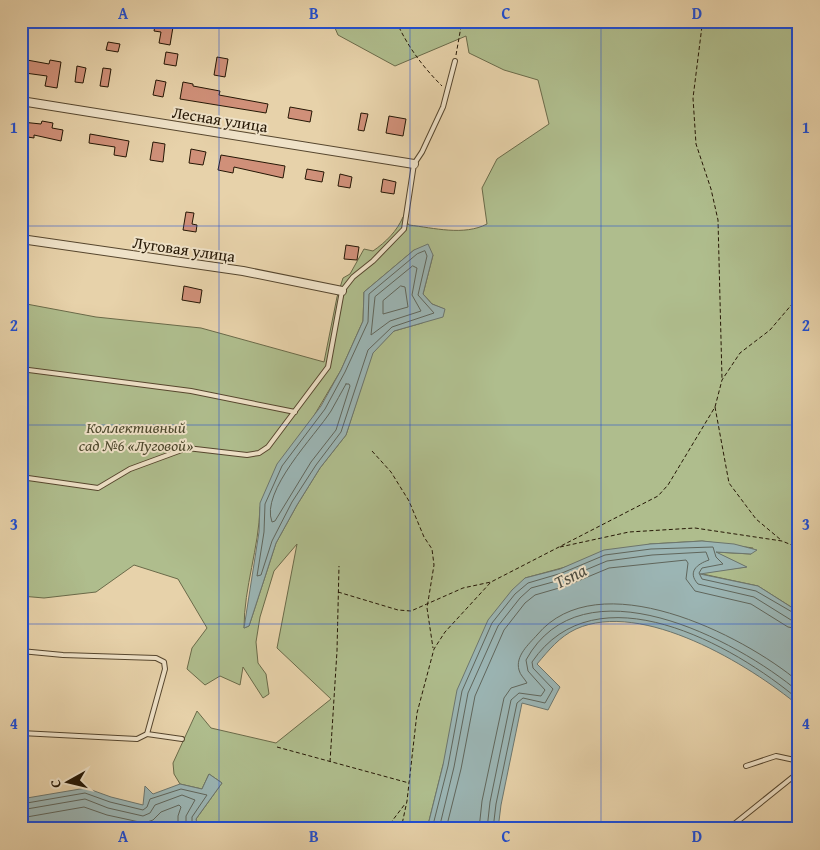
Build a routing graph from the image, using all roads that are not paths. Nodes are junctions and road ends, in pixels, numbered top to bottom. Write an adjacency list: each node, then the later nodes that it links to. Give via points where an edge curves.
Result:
1 (455, 61): 3 (lane, via 442,107)
2 (21, 101): 3 (street, Лесная улица)
3 (414, 164): 5 (lane, via 404,229)
4 (21, 239): 5 (street, Луговая улица, via 243,271)
5 (342, 291): 7 (lane, via 328,368)
6 (21, 369): 7 (lane, via 191,392)
7 (295, 412): 8 (lane, via 268,447 253,455 187,448 130,469 98,488)
8 (21, 476)
9 (21, 651): 11 (lane, via 161,659 165,669)
10 (21, 733): 11 (lane, via 137,738)
11 (147, 734): 12 (lane)
12 (182, 739)
13 (799, 761): 14 (lane, via 776,756)
14 (746, 766)
15 (799, 772): 16 (lane)
16 (728, 829)

